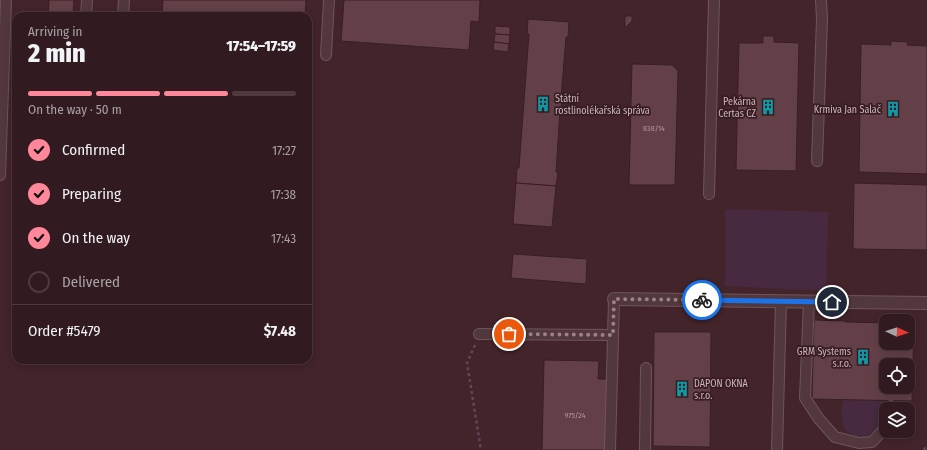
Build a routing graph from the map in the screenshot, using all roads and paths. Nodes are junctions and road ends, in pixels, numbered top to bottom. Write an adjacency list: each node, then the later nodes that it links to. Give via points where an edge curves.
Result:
1 (6, 0): 11 (lane)
2 (87, 0): 7 (lane)
3 (124, 0): 8 (lane)
4 (329, 0): 9 (lane)
5 (714, 0): 12 (lane)
6 (821, 0): 10 (lane)
7 (86, 12)
8 (123, 12)
9 (326, 55)
10 (817, 161)
11 (0, 175)
12 (708, 194)
13 (614, 299): 14 (street); 18 (lane)
14 (781, 301): 15 (street); 25 (lane)
15 (808, 301): 16 (street); 20 (lane, via 805,398 835,437 859,443 872,442)
16 (927, 303)
17 (479, 334): 18 (lane); 22 (path, via 467,363)
18 (613, 335): 23 (lane)
19 (646, 368): 24 (lane)
20 (879, 434)
21 (927, 445): 26 (path)
22 (481, 450)
23 (610, 450)
24 (646, 450)
25 (777, 450)
26 (924, 450)

